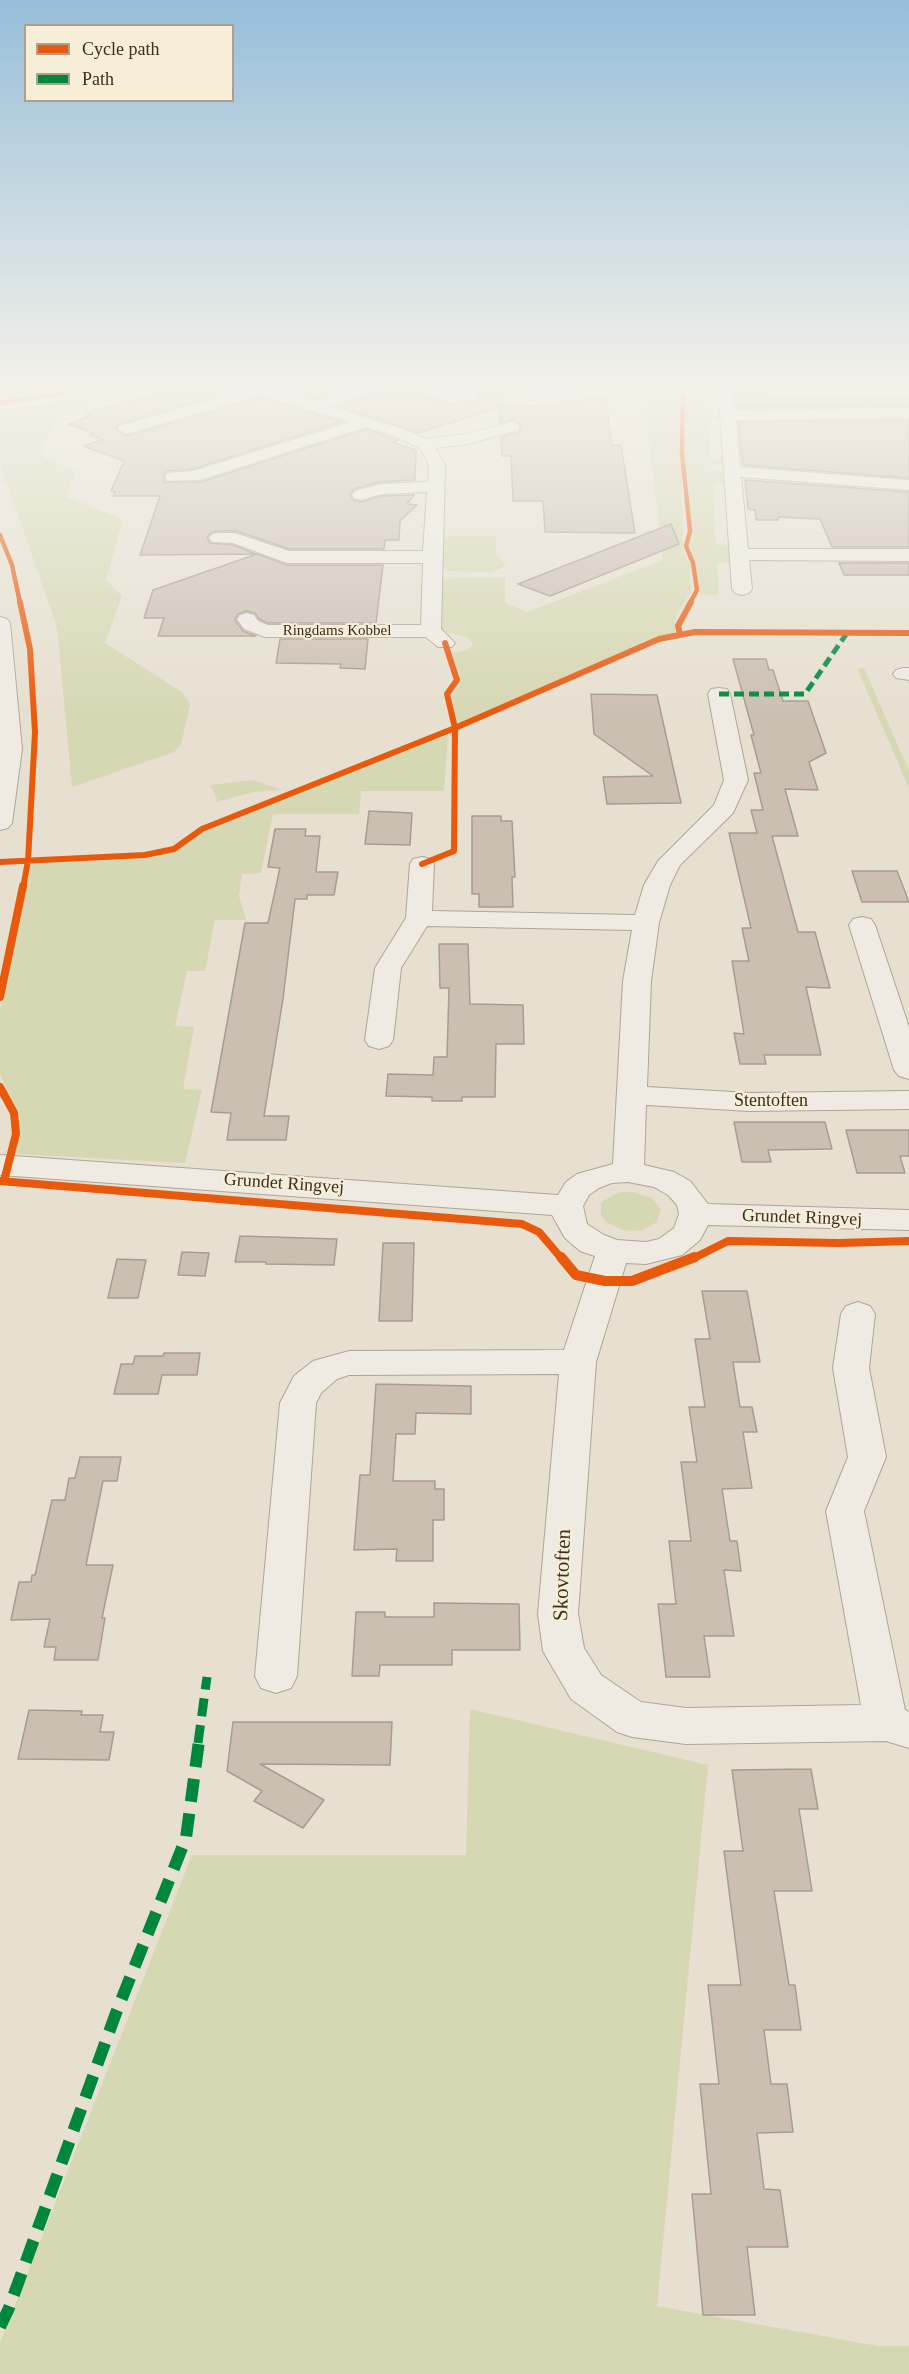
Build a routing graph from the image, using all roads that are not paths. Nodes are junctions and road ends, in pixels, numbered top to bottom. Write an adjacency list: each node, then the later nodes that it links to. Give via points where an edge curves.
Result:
1 (436, 496): 6 (street, Ringdams Kobbel)
2 (734, 496): 4 (street)
3 (218, 538): 6 (street, via 235,538 287,557)
4 (740, 554): 5 (street); 7 (street)
5 (909, 555)
6 (432, 557): 8 (street, Ringdams Kobbel, via 438,637 265,631 250,625)
7 (742, 589)
8 (247, 619)
9 (0, 622): 11 (street, via 11,749)
10 (718, 694): 14 (street, via 736,780 725,808 670,861 657,885)
11 (0, 823)
12 (422, 864): 13 (street)
13 (419, 918): 14 (street); 16 (street, via 388,968)
14 (646, 923): 18 (street, via 637,981)
15 (862, 925): 17 (street)
16 (379, 1040)
17 (909, 1070)
18 (633, 1095): 19 (street, Stentoften, via 750,1102); 21 (street)
19 (909, 1100)
20 (0, 1165): 22 (street, Grundet Ringvej)
21 (628, 1172): 22 (street, via 588,1181 577,1189); 23 (street, via 663,1179 679,1188 692,1203)
22 (567, 1206): 25 (street, via 576,1231)
23 (695, 1214): 24 (street, Grundet Ringvej); 25 (street, via 689,1233 670,1247 646,1253)
24 (909, 1220)
25 (613, 1251): 27 (street, Skovtoften)
26 (858, 1314): 29 (street, Skovtoften, via 850,1368 867,1457 844,1511)
27 (578, 1362): 28 (street, via 349,1363 325,1370 307,1385 298,1403); 29 (street, Skovtoften, via 558,1614 564,1651 586,1687 632,1719 686,1726)
28 (276, 1676)
29 (898, 1726)

